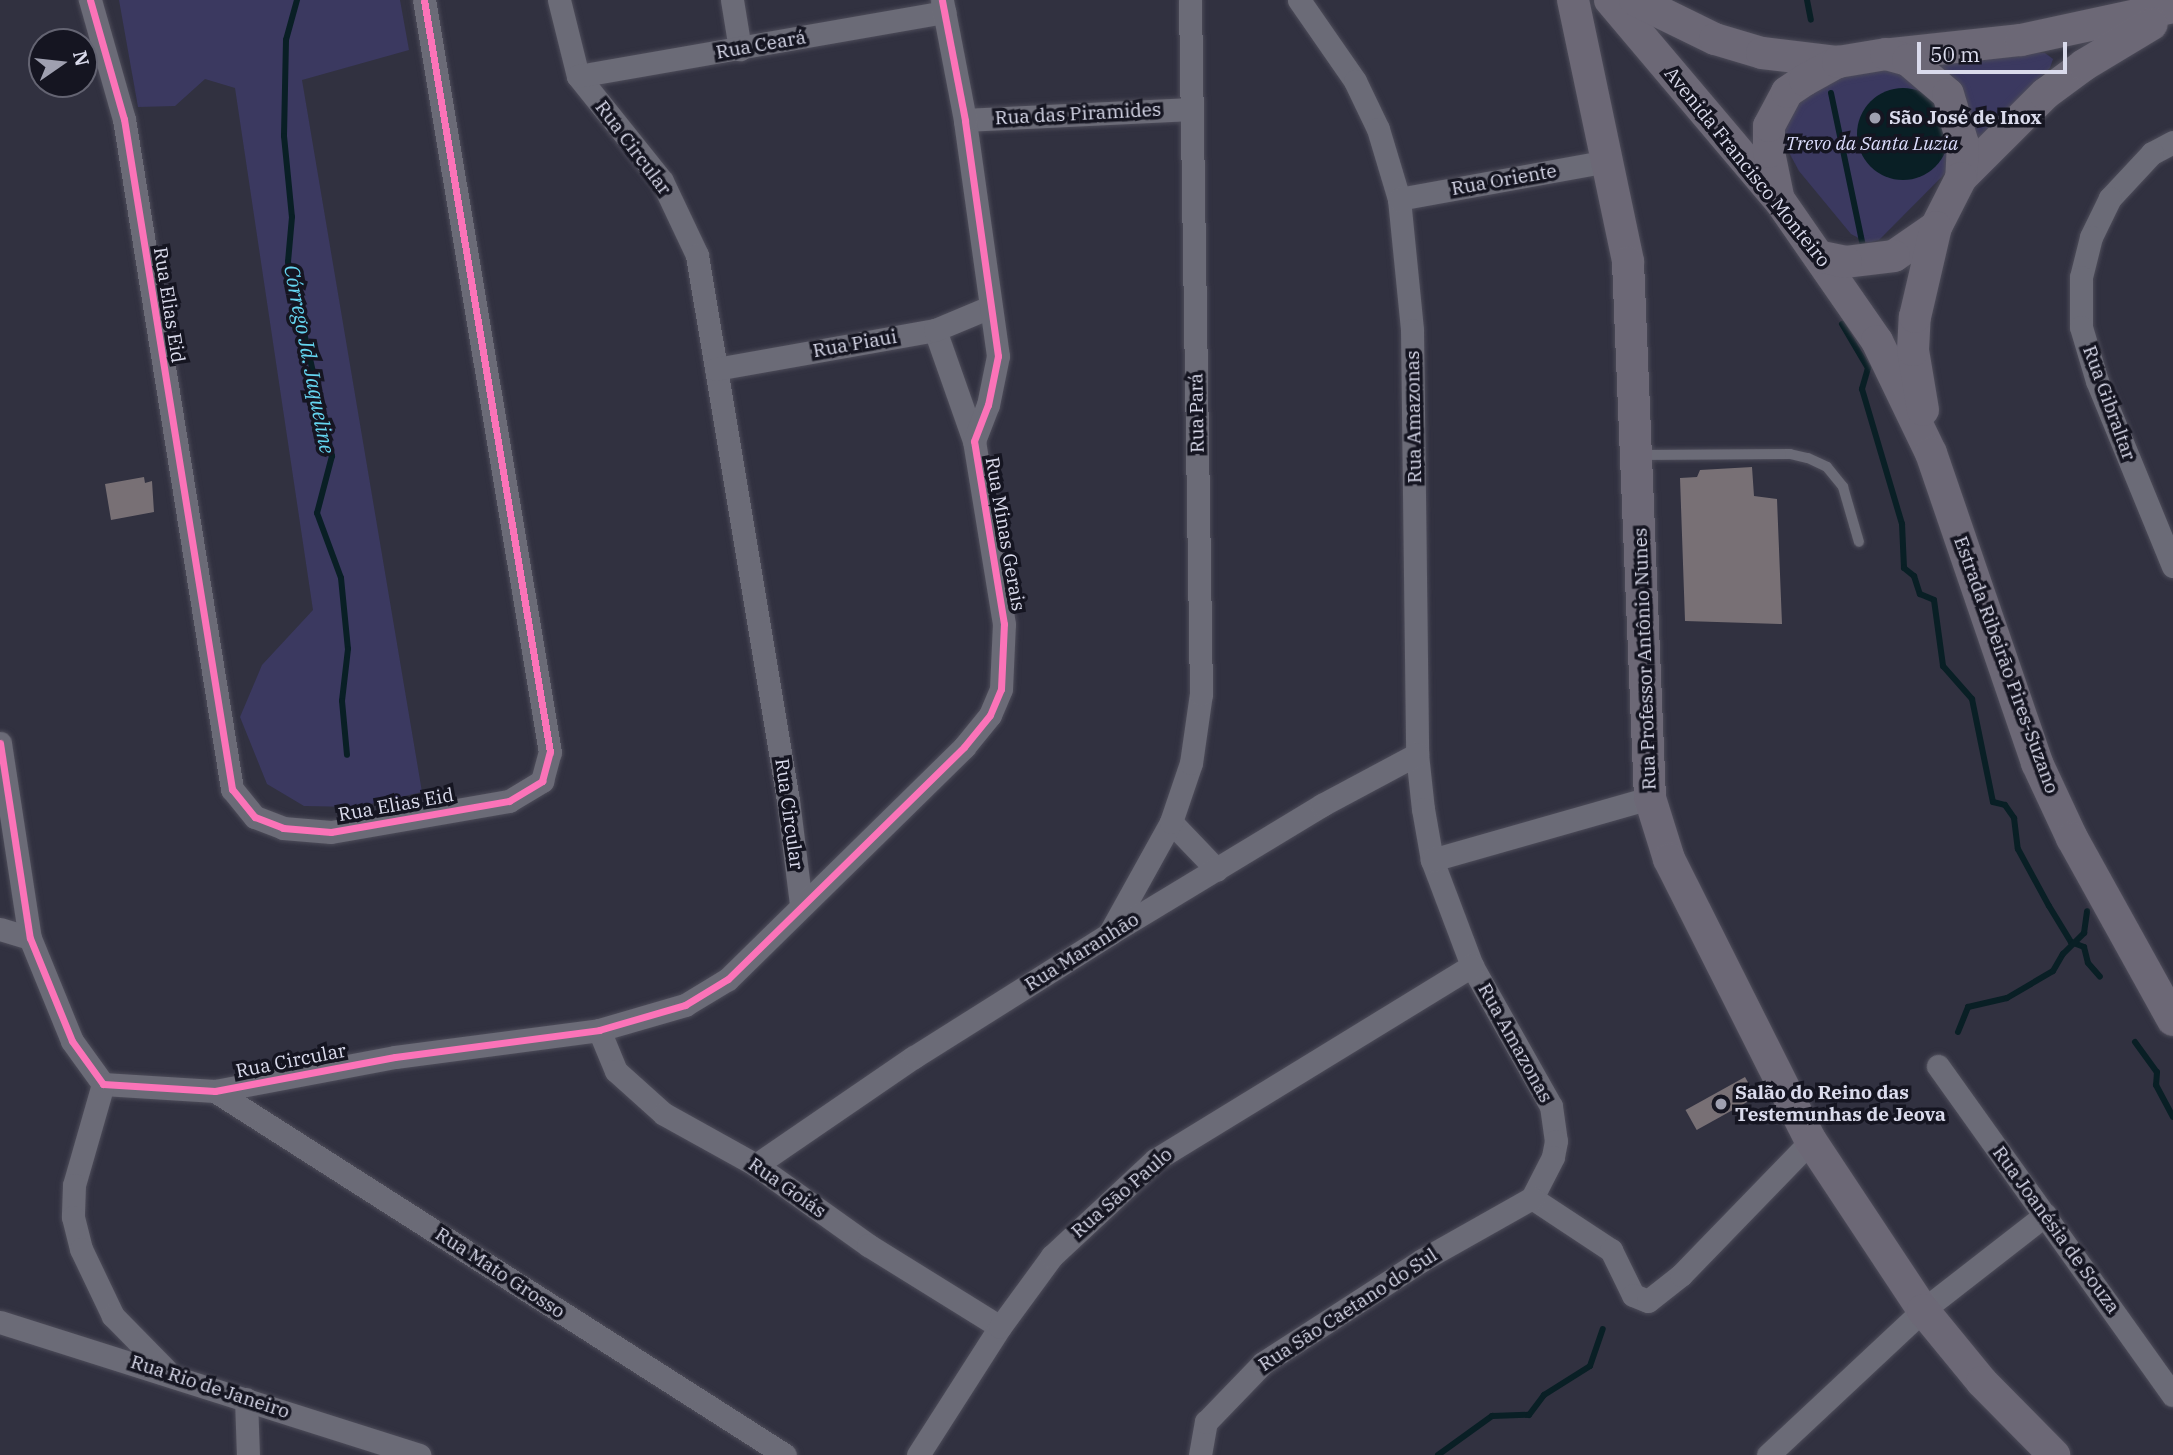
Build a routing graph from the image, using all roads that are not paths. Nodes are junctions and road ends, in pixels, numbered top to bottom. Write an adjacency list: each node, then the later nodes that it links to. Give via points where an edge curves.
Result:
1 (90, 0): 2 (street, Rua Elias Eid, via 124,119 232,789 255,817 283,828 331,832 509,801 542,781 550,752)
2 (424, 0)
3 (559, 0): 18 (street, Rua Circular)
4 (732, 0): 14 (street)
5 (1190, 0): 19 (street, Rua Pará)
6 (1299, 0): 24 (street, Rua Amazonas, via 1355,81 1378,129)
7 (1573, 0): 16 (main road, Rua Professor Antônio Nunes)
8 (1610, 0): 12 (main road, Avenida Francisco Monteiro)
9 (943, 6): 14 (street, Rua Ceará); 20 (street, Rua Minas Gerais)
10 (2173, 7): 11 (main road)
11 (2109, 11): 15 (main road, via 1968,49)
12 (1633, 13): 16 (main road, via 1603,35); 17 (main road, via 1762,52); 25 (main road, Avenida Francisco Monteiro)
13 (2173, 14): 23 (main road, via 2094,58 2045,94)
14 (740, 49): 18 (street, Rua Ceará)
15 (1886, 54): 17 (main road); 23 (main road, via 1908,60 1948,94 1963,144)
16 (1584, 58): 22 (main road, Rua Professor Antônio Nunes)
17 (1838, 62): 25 (main road, via 1805,79 1777,105 1769,126 1769,152)
18 (578, 76): 30 (street, Rua Circular, via 662,181 685,222 697,255)
19 (1191, 109): 20 (street, Rua das Piramides); 39 (street, Rua Pará, via 1202,694 1191,763)
20 (965, 120): 28 (street, Rua Minas Gerais)
21 (2173, 142): 35 (street, Rua Gibraltar, via 2152,153 2110,198 2091,237 2081,277 2081,327 2097,381)
22 (1608, 161): 24 (street, Rua Oriente); 33 (main road, Rua Professor Antônio Nunes, via 1628,262)
23 (1961, 178): 26 (main road)
24 (1399, 199): 37 (street, Rua Amazonas, via 1412,330)
25 (1780, 201): 27 (main road, Avenida Francisco Monteiro)
26 (1936, 227): 27 (main road, via 1894,256 1846,262); 32 (main road, via 1915,317 1913,350)
27 (1822, 257): 32 (main road, Avenida Francisco Monteiro, via 1877,341)
28 (990, 307): 29 (street, Rua Piaui); 31 (street, Rua Minas Gerais, via 996,368)
29 (935, 330): 30 (street, Rua Piaui); 31 (street, Rua Minas Gerais)
30 (716, 369): 42 (street, Rua Circular)
31 (974, 441): 42 (street, Rua Minas Gerais, via 1004,624 1001,689 990,715 964,747)
32 (1931, 453): 47 (main road, Estrada Ribeirão Pires-Suzano, via 2037,763 2072,838)
33 (1637, 455): 34 (lane, via 1790,454 1808,458 1827,467 1843,487); 38 (main road, Rua Professor Antônio Nunes)
34 (1859, 542)
35 (2173, 566)
36 (0, 743): 45 (street)
37 (1417, 754): 40 (street, Rua Amazonas); 41 (street, Rua Maranhão)
38 (1650, 798): 40 (street); 52 (main road, Rua Professor Antônio Nunes, via 1669,859)
39 (1171, 822): 41 (street); 44 (street, Rua Pará)
40 (1432, 860): 46 (street, Rua Amazonas)
41 (1217, 870): 44 (street, Rua Maranhão)
42 (801, 904): 48 (street, Rua Circular, via 728,979 705,996 659,1015)
43 (0, 929): 45 (street)
44 (1110, 934): 53 (street, Rua Maranhão, via 914,1057)
45 (30, 938): 50 (street, via 72,1041)
46 (1472, 966): 54 (street, Rua Amazonas, via 1551,1105 1556,1142 1553,1157); 58 (street, Rua São Paulo, via 1155,1160 1072,1234)
47 (2173, 1020)
48 (599, 1030): 51 (street, Rua Circular, via 395,1058); 53 (street, Rua Goiás, via 616,1071 629,1087 664,1114)
49 (1938, 1066): 55 (street, Rua Joanésia de Souza)
50 (103, 1084): 51 (street, Rua Circular); 59 (street, via 74,1185 81,1249 113,1316)
51 (215, 1091): 65 (street, Rua Mato Grosso)
52 (1811, 1142): 54 (street, via 1681,1275 1643,1302 1633,1295 1611,1250); 56 (main road, Rua Professor Antônio Nunes)
53 (756, 1165): 58 (street, Rua Goiás, via 868,1245)
54 (1532, 1198): 66 (street, Rua São Caetano do Sul, via 1422,1260 1263,1363 1206,1422)
55 (2045, 1215): 56 (street); 60 (street, Rua Joanésia de Souza)
56 (1923, 1310): 67 (street); 68 (main road, Rua Professor Antônio Nunes, via 1982,1382)
57 (0, 1322): 59 (street, Rua Rio de Janeiro)
58 (1000, 1327): 62 (street, Rua São Paulo)
59 (166, 1371): 61 (street, Rua Rio de Janeiro)
60 (2173, 1395)
61 (246, 1399): 63 (street); 64 (street, Rua Rio de Janeiro)
62 (923, 1452)
63 (248, 1455)
64 (419, 1455)
65 (785, 1455)
66 (1200, 1455)
67 (1768, 1455)
68 (2054, 1455)

